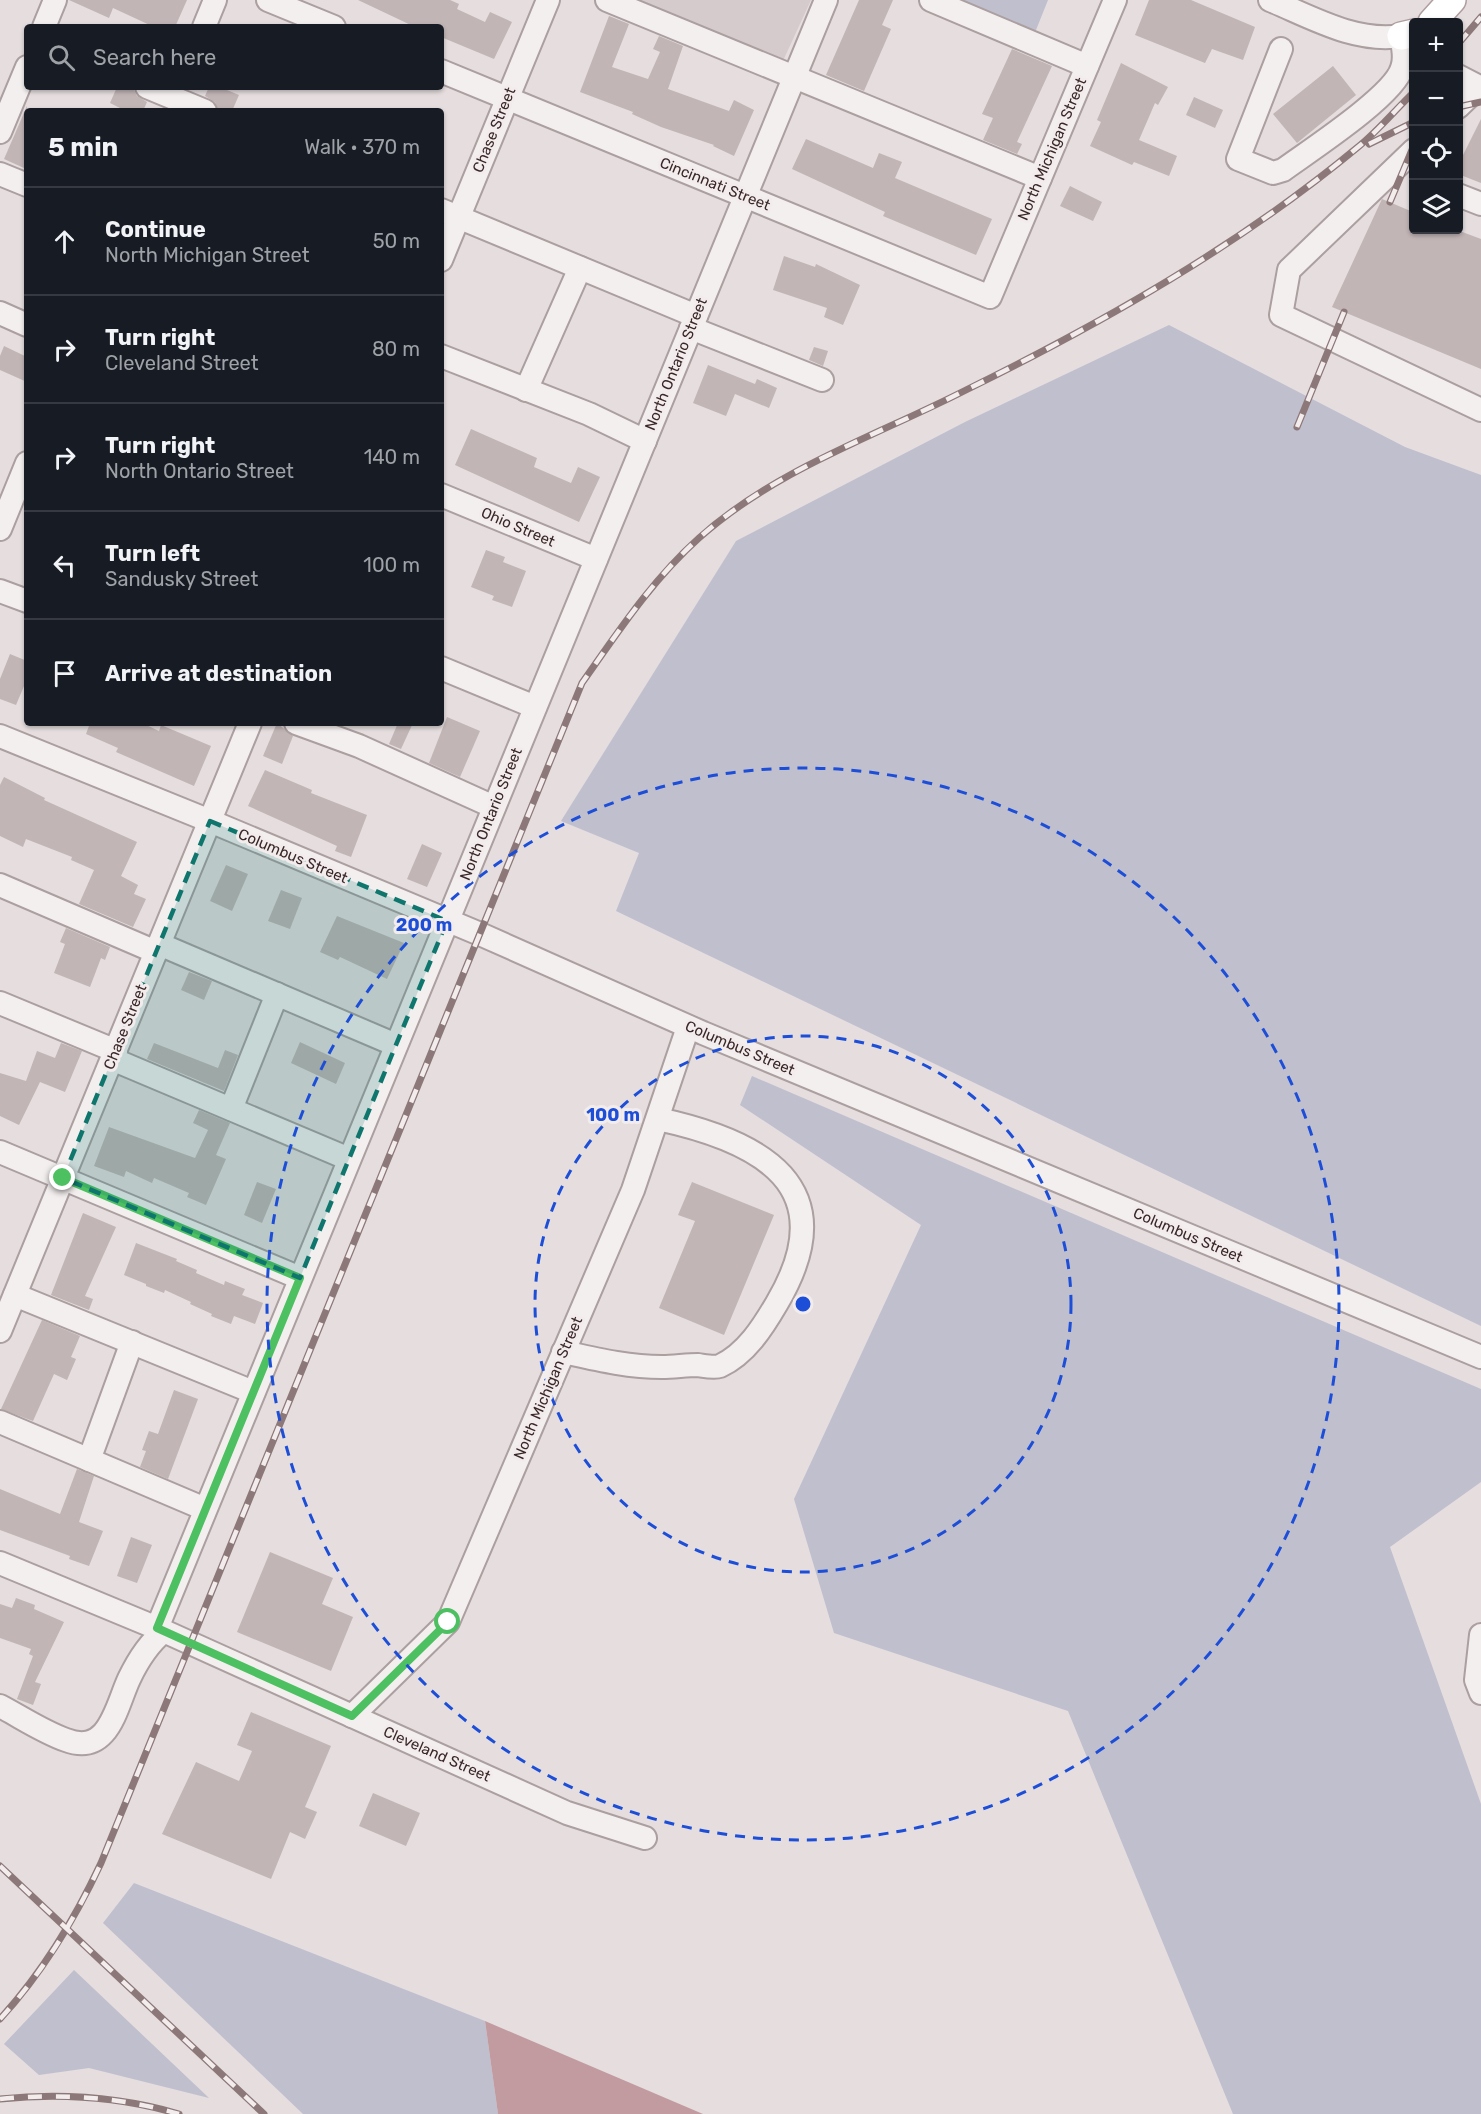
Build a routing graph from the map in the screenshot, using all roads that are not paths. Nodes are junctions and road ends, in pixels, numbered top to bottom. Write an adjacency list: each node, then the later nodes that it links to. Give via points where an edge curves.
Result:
1 (55, 0): 12 (street)
2 (215, 0): 13 (street)
3 (268, 0): 14 (street)
4 (548, 0): 25 (street, Chase Street)
5 (608, 0): 20 (street)
6 (826, 0): 20 (street, North Ontario Street)
7 (931, 0): 17 (street)
8 (1115, 0): 17 (street, North Michigan Street)
9 (1270, 0): 15 (street, via 1376,39)
10 (1452, 0): 11 (main road)
11 (1436, 18)
12 (45, 24)
13 (205, 24)
14 (327, 24)
15 (1407, 34): 16 (street, via 1402,69 1388,90 1273,174 1238,159)
16 (1281, 49)
17 (1087, 66): 31 (street, North Michigan Street)
18 (444, 72): 25 (street, Cincinnati Street)
19 (24, 74): 28 (street)
20 (794, 77): 31 (street); 33 (street, North Ontario Street)
21 (1463, 78): 22 (street)
22 (1480, 87): 26 (street)
23 (154, 90): 24 (street)
24 (175, 99): 27 (street)
25 (508, 99): 33 (street, Cincinnati Street); 36 (street, Chase Street)
26 (1463, 102)
27 (198, 108)
28 (0, 132)
29 (1404, 173): 46 (street, via 1289,270 1281,315)
30 (0, 174): 32 (street)
31 (1040, 178): 39 (street, North Michigan Street)
32 (24, 184)
33 (745, 196): 39 (street, Cincinnati Street); 41 (street, North Ontario Street)
34 (1463, 197): 35 (street)
35 (1481, 204)
36 (450, 213): 37 (street, Chase Street); 38 (street)
37 (444, 244)
38 (580, 268): 41 (street); 45 (street)
39 (990, 297)
40 (0, 313): 42 (street)
41 (694, 322): 44 (street); 47 (street, North Ontario Street)
42 (24, 324)
43 (444, 357): 45 (street)
44 (822, 380)
45 (526, 390): 47 (street)
46 (1481, 410)
47 (645, 441): 51 (street, North Ontario Street)
48 (18, 477): 50 (street)
49 (444, 496): 51 (street, Ohio Street)
50 (0, 529)
51 (596, 559): 55 (street, North Ontario Street)
52 (0, 591): 53 (street)
53 (24, 601)
54 (444, 669): 55 (street)
55 (535, 707): 59 (street, North Ontario Street)
56 (249, 726): 60 (street, Chase Street)
57 (304, 726): 59 (street, via 359,746)
58 (0, 736): 60 (street, Columbus Street)
59 (494, 807): 62 (street, North Ontario Street)
60 (210, 821): 62 (street, Columbus Street); 63 (street, Chase Street)
61 (0, 885): 63 (street)
62 (447, 921): 66 (street, Columbus Street); 67 (street, North Ontario Street)
63 (158, 948): 64 (street); 68 (street, Chase Street)
64 (277, 994): 67 (street); 69 (street)
65 (0, 1003): 68 (street)
66 (688, 1027): 70 (street, North Michigan Street); 79 (street, Columbus Street)
67 (396, 1045): 72 (street, North Ontario Street)
68 (114, 1055): 69 (street); 73 (street, Chase Street)
69 (231, 1109): 72 (street)
70 (658, 1119): 78 (street, North Michigan Street, via 633,1190); 78 (street, via 705,1129 744,1145 788,1182 801,1213 800,1245 790,1281 742,1353 718,1367 624,1364)
71 (0, 1152): 73 (street)
72 (349, 1159): 74 (street, North Ontario Street)
73 (63, 1178): 74 (street); 75 (street, Chase Street)
74 (300, 1278): 80 (street, North Ontario Street)
75 (15, 1295): 76 (street, Chase Street); 77 (street)
76 (0, 1331)
77 (132, 1342): 80 (street); 82 (street)
78 (563, 1352): 89 (street, North Michigan Street, via 448,1622)
79 (1481, 1357)
80 (253, 1392): 83 (street, North Ontario Street)
81 (0, 1422): 82 (street)
82 (89, 1460): 83 (street)
83 (205, 1509): 85 (street, North Ontario Street)
84 (0, 1563): 85 (street, Cleveland Street)
85 (160, 1629): 88 (street, via 129,1679 114,1718 101,1736 90,1743 67,1741); 89 (street, Cleveland Street)
86 (1481, 1635): 87 (street, via 1476,1680)
87 (1481, 1693)
88 (0, 1706)
89 (352, 1716): 90 (street, Cleveland Street, via 567,1813)
90 (645, 1838)

